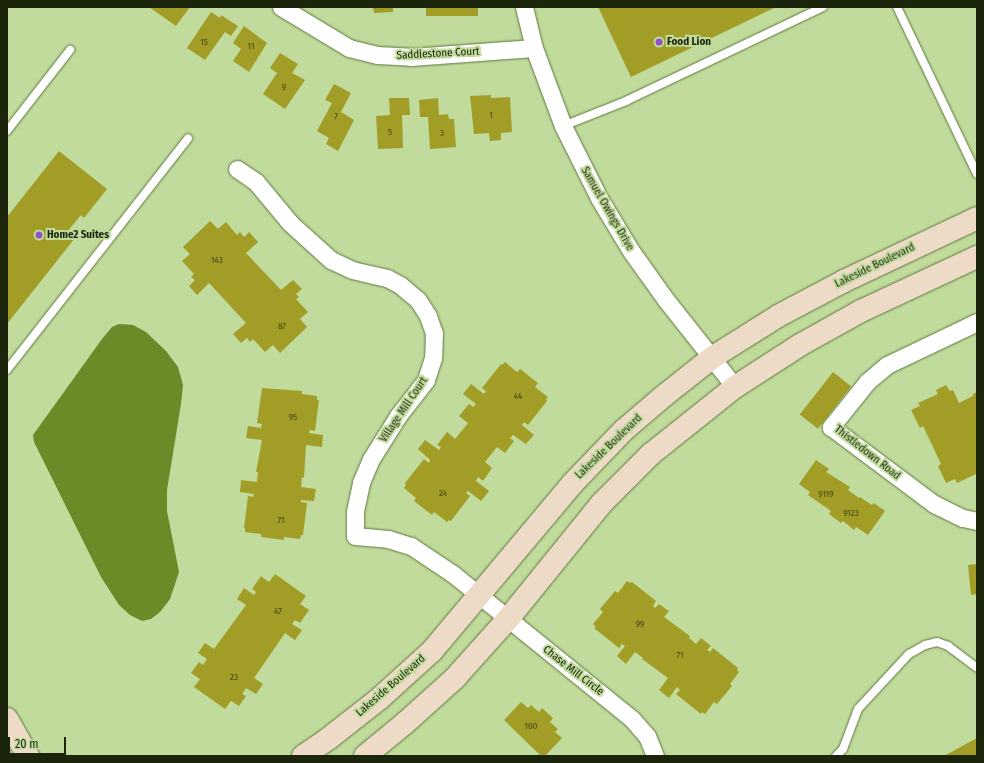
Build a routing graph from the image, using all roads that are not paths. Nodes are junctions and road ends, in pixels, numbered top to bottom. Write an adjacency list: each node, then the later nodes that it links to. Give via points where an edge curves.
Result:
1 (281, 7): 5 (street, Saddlestone Court, via 349,48 376,55 411,58)
2 (524, 7): 5 (street, Samuel Owings Drive)
3 (897, 7): 11 (lane)
4 (820, 8): 7 (lane, via 626,101)
5 (534, 48): 7 (street, Samuel Owings Drive)
6 (70, 50): 8 (lane)
7 (563, 126): 15 (street, Samuel Owings Drive, via 599,198 631,251 666,300)
8 (7, 131)
9 (188, 138): 16 (lane)
10 (237, 169): 19 (street, Village Mill Court, via 256,182 290,223 331,260 352,270 387,278 400,285 418,300 428,316 434,333 433,358 426,380 398,416 361,483 355,512 355,536 411,546 453,574)
11 (977, 174)
12 (977, 218): 15 (main road, Lakeside Boulevard, via 798,305)
13 (977, 257): 17 (main road, via 861,311 800,345)
14 (977, 322): 18 (street, Thistledown Road, via 887,364 867,382 831,427 934,504 963,518)
15 (713, 357): 17 (street, Samuel Owings Drive); 19 (main road, Lakeside Boulevard, via 624,430 572,484)
16 (7, 370)
17 (735, 387): 20 (main road, via 651,454 601,504)
18 (977, 521)
19 (478, 595): 20 (street, Chase Mill Circle); 24 (main road, Lakeside Boulevard, via 426,656 379,699)
20 (508, 619): 25 (main road, via 455,678); 26 (street, Chase Mill Circle, via 632,719 647,736)
21 (977, 668): 27 (lane, via 948,646 937,642 909,654 858,709 843,749)
22 (7, 719): 23 (main road)
23 (28, 756)
24 (303, 756)
25 (365, 756)
26 (655, 756)
27 (836, 756)

